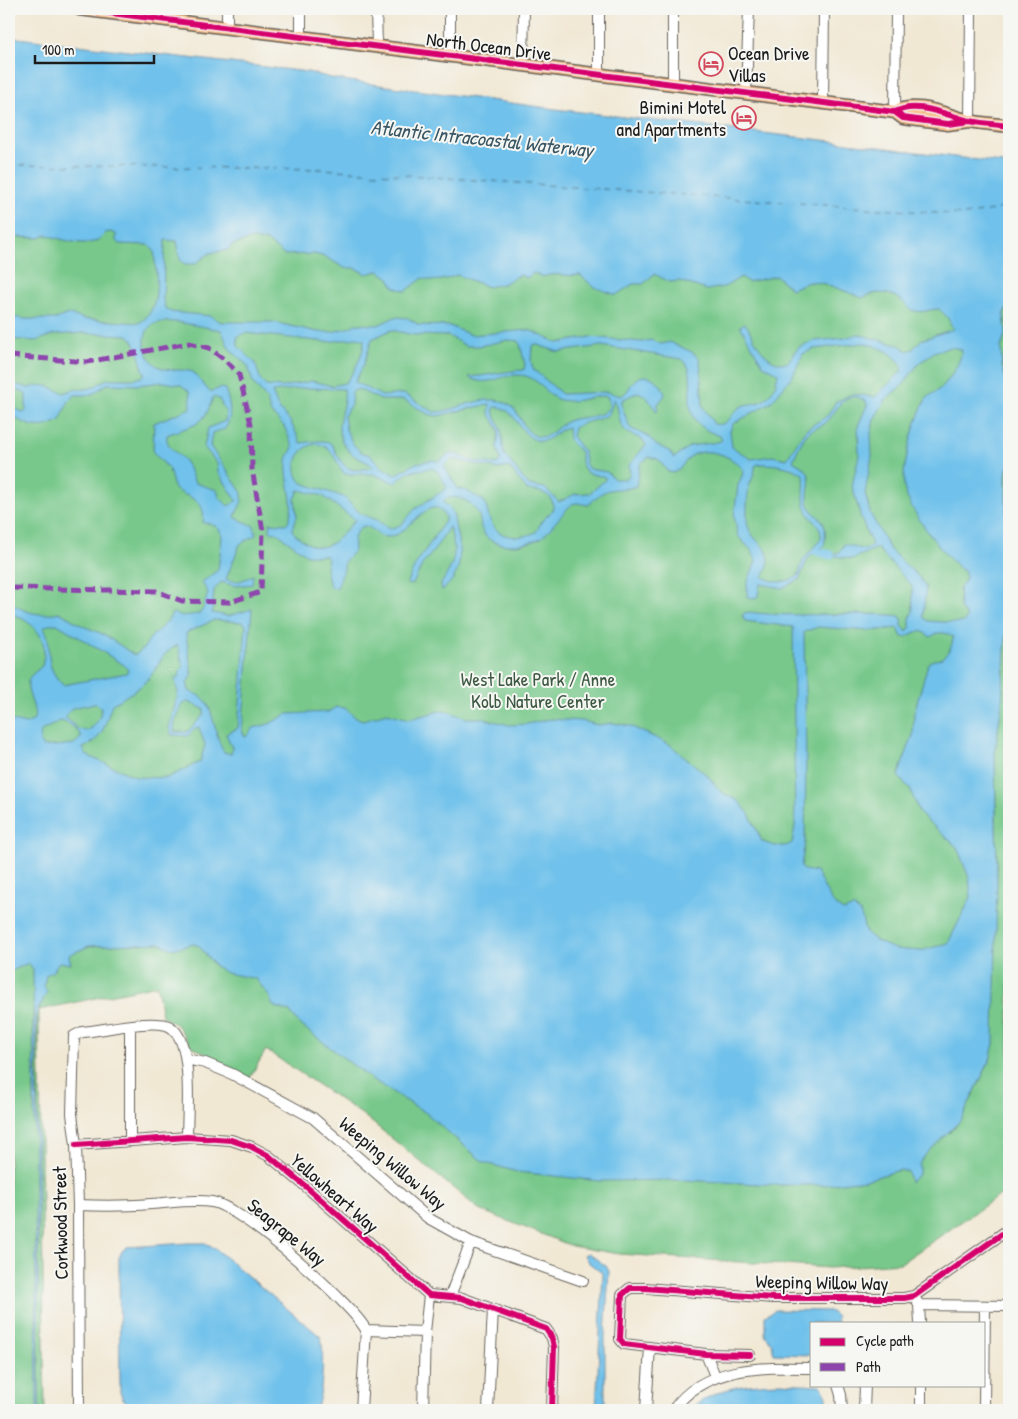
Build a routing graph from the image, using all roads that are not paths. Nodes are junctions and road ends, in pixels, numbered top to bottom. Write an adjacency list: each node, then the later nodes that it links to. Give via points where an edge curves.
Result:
1 (79, 9): 13 (main road, North Ocean Drive)
2 (227, 9): 14 (street)
3 (301, 9): 15 (street)
4 (376, 9): 16 (street)
5 (450, 9): 17 (street)
6 (524, 9): 18 (street)
7 (599, 9): 19 (street)
8 (673, 9): 20 (street)
9 (749, 9): 21 (street)
10 (824, 9): 22 (street)
11 (896, 9): 23 (street)
12 (971, 9): 24 (street)
13 (154, 14): 14 (main road, North Ocean Drive)
14 (228, 28): 15 (main road, North Ocean Drive)
15 (301, 37): 16 (main road, North Ocean Drive)
16 (377, 47): 17 (main road, North Ocean Drive)
17 (450, 56): 18 (main road, North Ocean Drive)
18 (524, 65): 19 (main road, North Ocean Drive)
19 (599, 75): 20 (main road, North Ocean Drive)
20 (673, 84): 21 (main road, North Ocean Drive)
21 (746, 93): 22 (main road, North Ocean Drive)
22 (823, 102): 23 (main road, North Ocean Drive)
23 (895, 112): 24 (main road, North Ocean Drive, via 903,118 948,124)
24 (970, 121): 25 (main road, North Ocean Drive)
25 (1009, 126)
26 (130, 1027): 27 (street, via 168,1026 184,1044); 29 (street); 30 (street, Corkwood Street, via 82,1032 74,1036 72,1114)
27 (186, 1059): 28 (street); 33 (street, Weeping Willow Way, via 232,1074 313,1118 428,1218)
28 (187, 1137): 29 (street, Yellowheart Way); 35 (street, Yellowheart Way, via 230,1140 269,1156)
29 (130, 1141): 30 (street, Yellowheart Way)
30 (76, 1145): 31 (street, Corkwood Street)
31 (78, 1205): 43 (street, Seagrape Way, via 123,1206 191,1200 214,1202 237,1212 273,1240 349,1307); 54 (street, Corkwood Street)
32 (1008, 1233): 37 (street, Weeping Willow Way)
33 (472, 1242): 34 (street, Weeping Willow Way); 36 (street)
34 (583, 1281)
35 (429, 1296): 36 (street); 44 (street)
36 (450, 1296): 40 (street)
37 (916, 1300): 38 (street); 41 (street); 45 (street, Weeping Willow Way, via 773,1298 630,1288 622,1295 620,1339 624,1344)
38 (985, 1306): 39 (street); 42 (street)
39 (1009, 1306)
40 (493, 1309): 57 (street); 58 (street, via 546,1329 552,1338)
41 (920, 1322)
42 (985, 1322)
43 (366, 1330): 44 (street); 55 (street)
44 (425, 1332): 56 (street)
45 (650, 1347): 46 (street); 59 (street)
46 (706, 1354): 47 (street); 49 (street)
47 (750, 1355)
48 (810, 1368): 49 (street, via 733,1371)
49 (715, 1376): 60 (street, via 697,1387)
50 (838, 1386): 61 (street)
51 (865, 1386): 62 (street)
52 (921, 1386): 63 (street)
53 (984, 1386): 64 (street)
54 (79, 1410)
55 (361, 1410)
56 (423, 1410)
57 (488, 1410)
58 (552, 1410)
59 (646, 1410)
60 (673, 1410)
61 (842, 1410)
62 (864, 1410)
63 (921, 1410)
64 (984, 1410)

